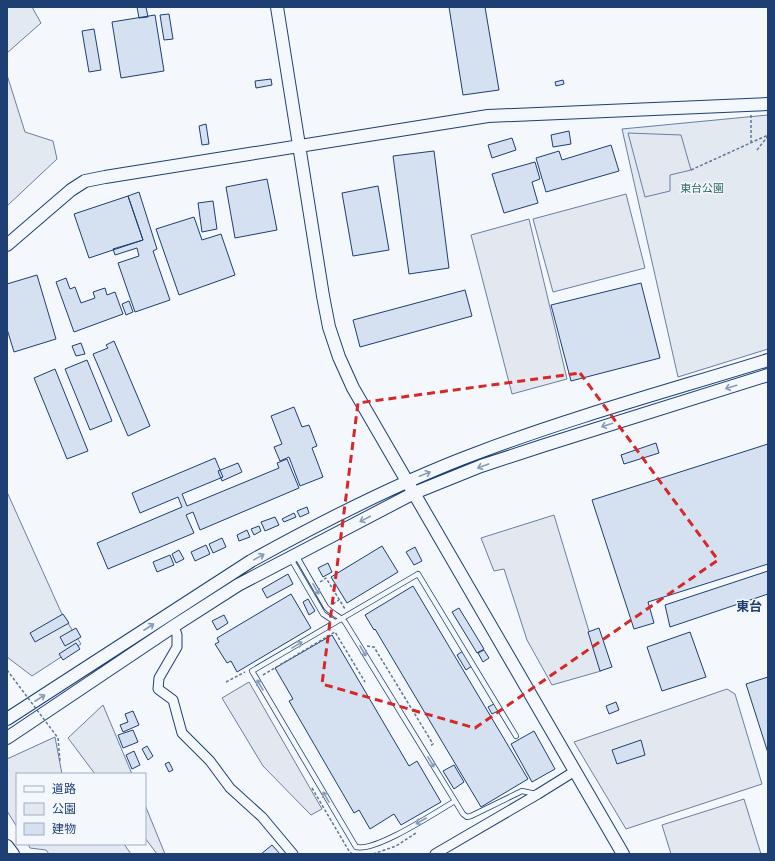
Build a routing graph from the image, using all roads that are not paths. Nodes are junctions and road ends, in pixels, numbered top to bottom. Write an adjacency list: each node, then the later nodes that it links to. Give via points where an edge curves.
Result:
1 (277, 7): 3 (street)
2 (768, 104): 3 (street, via 488,116)
3 (299, 146): 4 (street, via 85,181); 7 (street, via 329,327 339,358 353,388)
4 (7, 245)
5 (768, 360): 7 (street, one-way to 5, via 541,430)
6 (768, 375): 8 (street, one-way to 8, via 545,444 480,466)
7 (407, 481): 8 (street); 13 (street, one-way to 7, via 251,562)
8 (414, 493): 9 (street, one-way to 9); 16 (street)
9 (293, 557): 10 (lane, one-way to 10, via 326,607); 11 (lane, via 323,614); 12 (street, via 238,586)
10 (342, 618): 11 (lane); 14 (lane, via 418,574); 18 (lane, one-way to 18)
11 (335, 622): 18 (lane, one-way to 11, via 383,842 356,847 252,671)
12 (174, 626): 15 (street); 21 (street, via 177,648 159,678 158,689 173,700 182,733 210,761 230,788 262,817)
13 (7, 719)
14 (516, 736)
15 (7, 738)
16 (575, 771): 17 (street); 23 (street)
17 (538, 794): 18 (lane, via 522,791 468,817); 22 (street)
18 (455, 801)
19 (7, 846): 20 (street)
20 (14, 854)
21 (293, 854)
22 (435, 854)
23 (623, 854)

